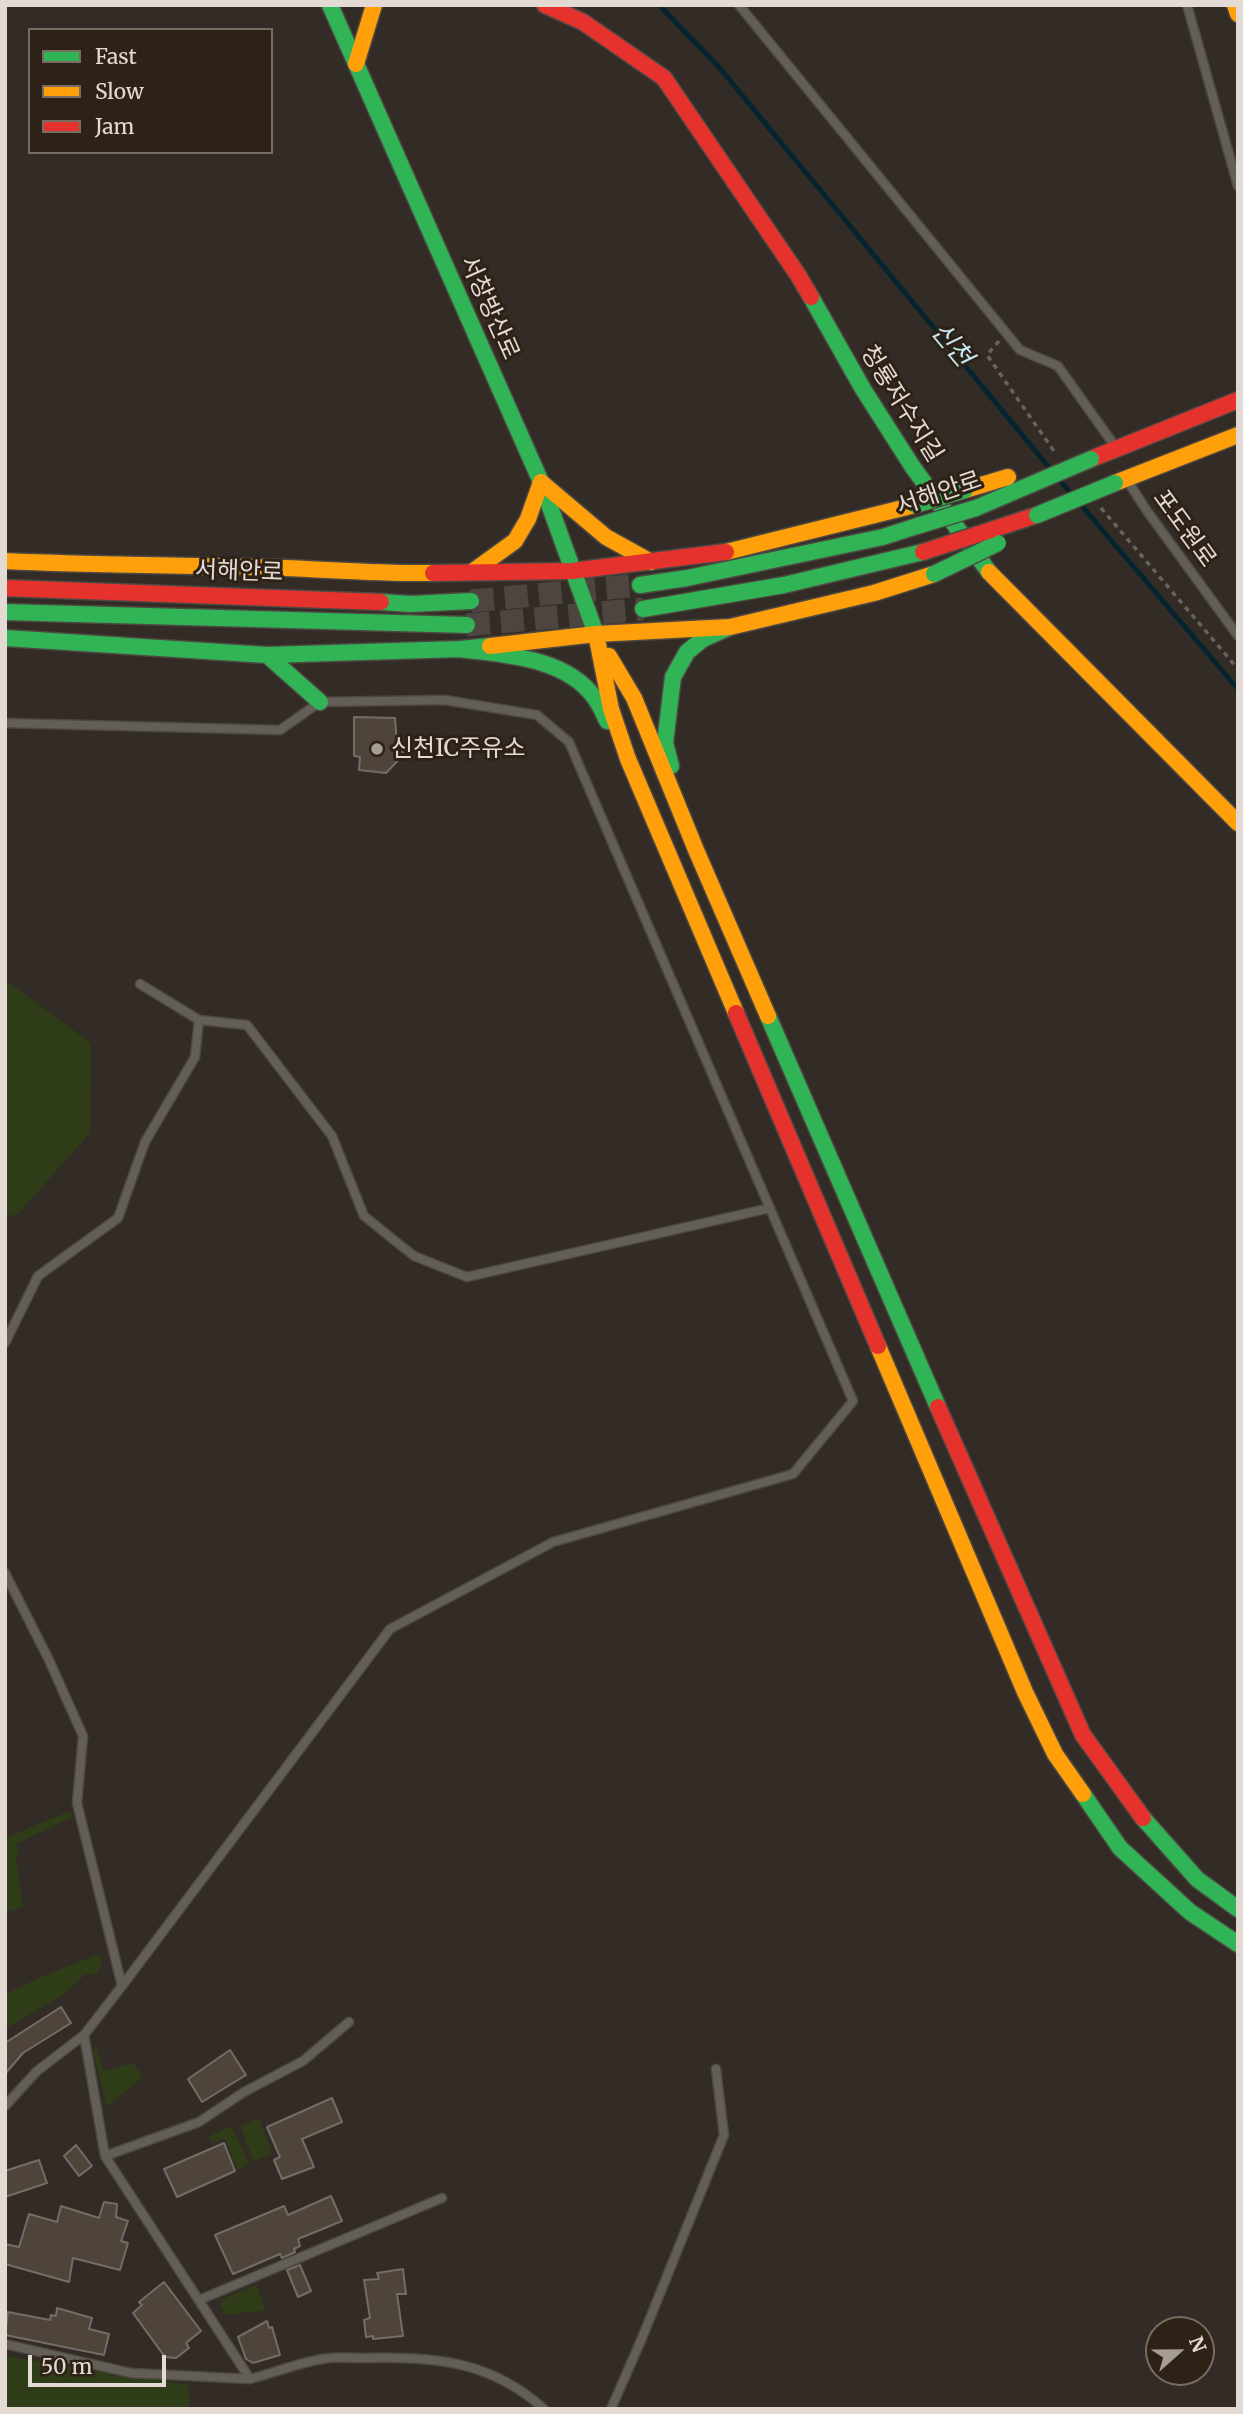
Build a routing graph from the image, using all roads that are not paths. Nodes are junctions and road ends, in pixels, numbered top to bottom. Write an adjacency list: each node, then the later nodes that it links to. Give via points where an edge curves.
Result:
1 (330, 5): 8 (main road, 서창방산로)
2 (374, 5): 8 (main road)
3 (545, 5): 36 (main road, 청룡저수지길, via 583,22 664,78 798,275 912,466 984,567)
4 (740, 5): 12 (lane, via 1020,350 1058,366)
5 (1187, 5): 9 (lane)
6 (1235, 5): 7 (main road)
7 (1238, 14)
8 (356, 64): 15 (main road, 서창방산로)
9 (1238, 186)
10 (1238, 400): 12 (main road, 서해안로)
11 (1238, 435): 14 (main road)
12 (1116, 448): 13 (main road, 서해안로)
13 (1086, 461): 18 (main road, bridge, via 1007,477 716,555); 21 (main road, 서해안로, bridge, via 976,508 883,537)
14 (1120, 480): 16 (main road, bridge); 29 (lane, 포도원로)
15 (541, 482): 18 (main road, via 606,537); 19 (main road, 서창방산로); 20 (main road, via 515,541)
16 (994, 537): 24 (main road, 서해안로, bridge, via 803,582); 27 (main road, bridge, via 934,574)
17 (5, 561): 20 (main road, via 389,574)
18 (651, 562): 19 (main road)
19 (572, 570): 20 (main road); 28 (main road, 서창방산로)
20 (472, 572)
21 (640, 585)
22 (5, 588): 23 (main road, 서해안로, via 411,604)
23 (471, 601)
24 (643, 609)
25 (5, 612): 26 (main road, 서해안로)
26 (467, 625)
27 (730, 627): 28 (main road); 37 (main road, via 687,652 673,677 665,743)
28 (596, 634): 31 (main road); 35 (main road, via 611,709); 37 (main road, via 634,698)
29 (1238, 636)
30 (5, 638): 32 (main road)
31 (460, 649): 32 (main road); 35 (main road, via 535,660 572,675 593,695)
32 (267, 655): 33 (main road)
33 (320, 702): 34 (lane, via 280,730); 40 (lane, via 445,700 537,715 569,742)
34 (5, 723)
35 (628, 759): 46 (main road, via 1055,1754 1120,1848 1190,1912)
36 (1238, 823)
37 (696, 850): 43 (main road, via 1083,1735)
38 (140, 984): 39 (lane)
39 (199, 1020): 40 (lane, via 247,1025 331,1136 364,1216 414,1256 467,1277); 41 (lane, via 195,1057 145,1143 118,1218 38,1276)
40 (770, 1208): 47 (lane, via 853,1401 793,1474 553,1542 390,1629)
41 (5, 1343)
42 (5, 1573): 47 (lane, via 83,1736 77,1803)
43 (1150, 1828): 44 (main road); 45 (main road, via 1197,1879)
44 (1205, 1863)
45 (1238, 1909)
46 (1238, 1944)
47 (122, 1986): 49 (lane)
48 (349, 2022): 52 (lane, via 303,2061 199,2122)
49 (84, 2035): 51 (lane, via 37,2071); 52 (lane)
50 (716, 2069): 58 (lane, via 724,2135)
51 (5, 2106)
52 (106, 2156): 54 (lane)
53 (442, 2199): 54 (lane)
54 (200, 2300): 56 (lane)
55 (5, 2344): 56 (lane, via 131,2373)
56 (250, 2379): 57 (lane, via 323,2358 455,2362 522,2389)
57 (544, 2409)
58 (611, 2409)

